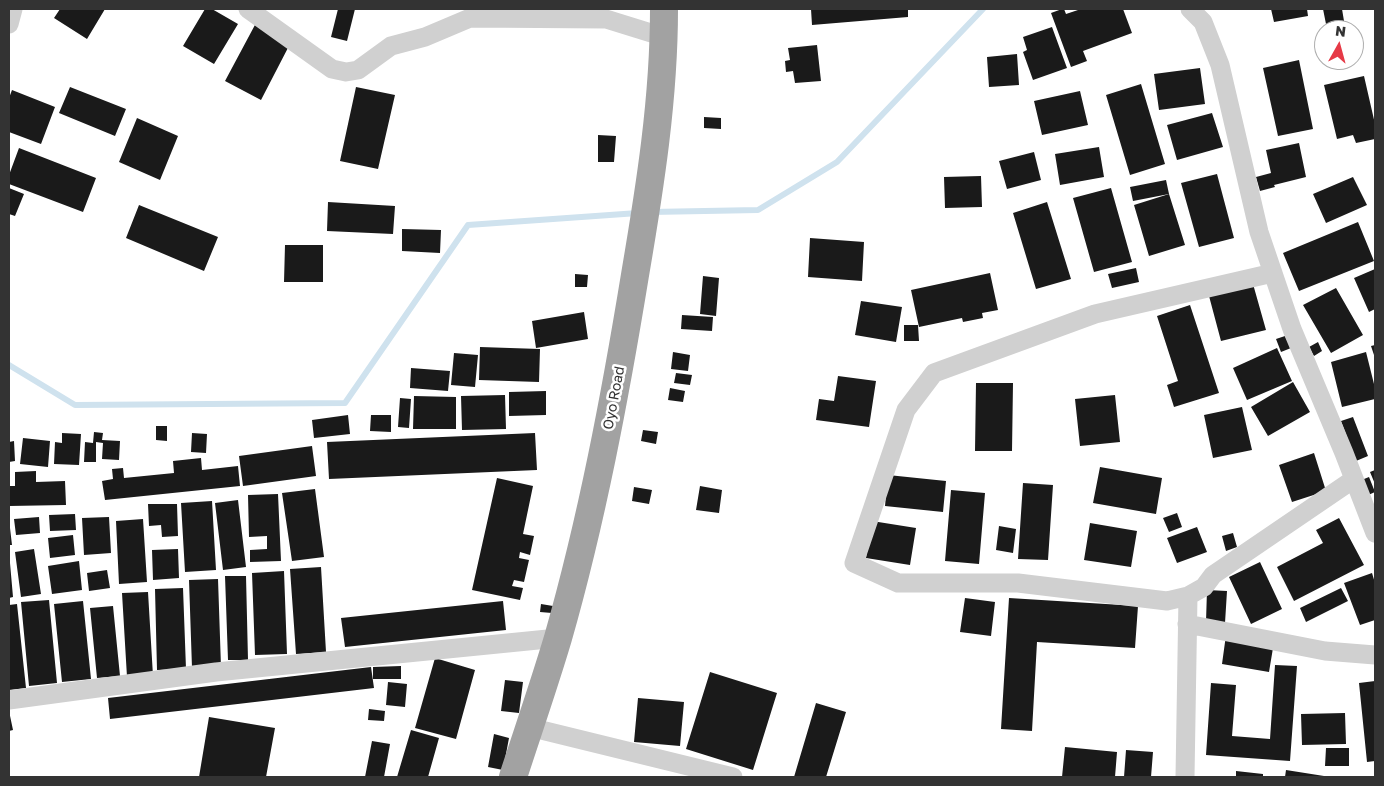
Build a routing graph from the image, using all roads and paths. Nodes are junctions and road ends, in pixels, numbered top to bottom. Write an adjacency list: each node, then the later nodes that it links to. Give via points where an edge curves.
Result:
1 (13, 9): 5 (street)
2 (248, 9): 6 (street, via 332,69 346,72 358,70 391,46 426,37 470,18 606,19)
3 (664, 9): 6 (highway, Oyo Road)
4 (1190, 9): 7 (street, via 1204,22 1220,64 1259,232)
5 (9, 24)
6 (664, 37): 12 (highway, Oyo Road, via 657,131 646,212 616,390 584,539)
7 (1273, 272): 8 (street, via 1292,329); 10 (street, via 1095,314 934,373 906,410 854,563 898,584 1018,583 1167,601)
8 (1354, 479): 9 (street); 10 (street, via 1213,575 1204,587)
9 (1375, 533)
10 (1188, 596): 11 (street)
11 (1187, 624): 13 (street, via 1325,651); 18 (street)
12 (558, 638): 14 (street, via 216,672); 15 (highway, Oyo Road)
13 (1375, 655)
14 (9, 700)
15 (529, 727): 16 (highway, Oyo Road); 17 (street)
16 (513, 777)
17 (734, 777)
18 (1185, 777)

